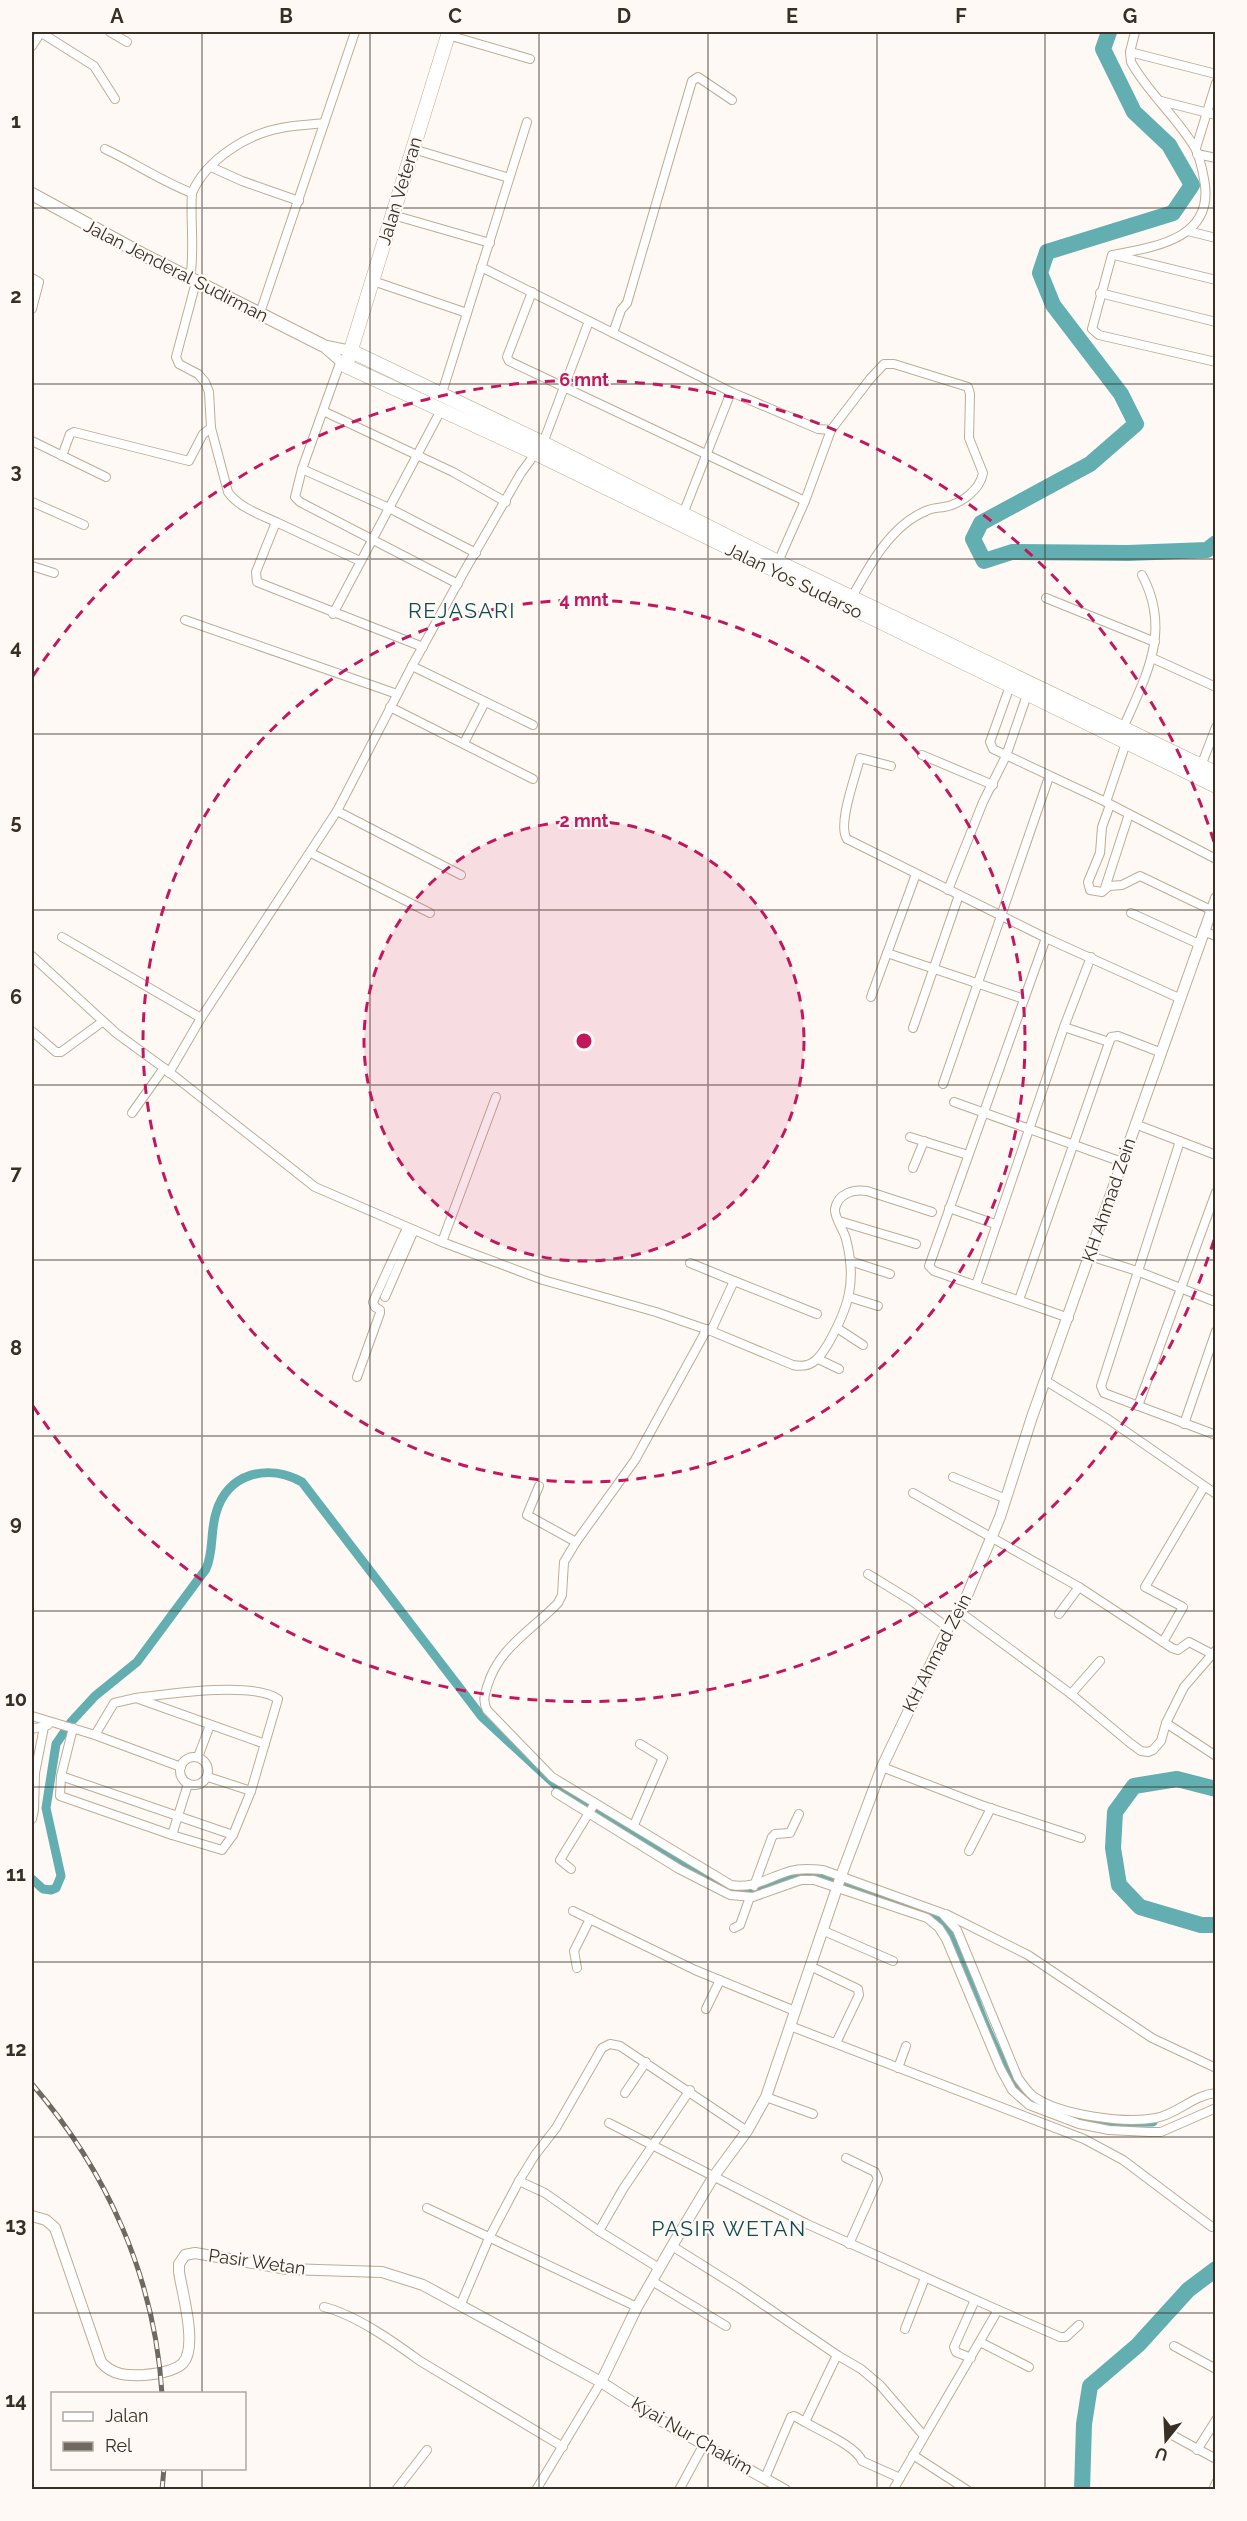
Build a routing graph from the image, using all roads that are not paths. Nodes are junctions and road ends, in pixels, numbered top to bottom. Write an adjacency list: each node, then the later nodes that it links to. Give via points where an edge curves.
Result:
1 (40, 32): 7 (street); 12 (street, via 94,66)
2 (110, 32): 6 (street)
3 (355, 32): 18 (street)
4 (1135, 32): 8 (street)
5 (448, 33): 9 (street); 20 (highway, Jalan Veteran)
6 (127, 42)
7 (32, 46)
8 (1130, 52): 10 (street); 14 (street, via 1134,68)
9 (530, 58)
10 (1215, 74)
11 (1215, 83): 15 (street)
12 (115, 99)
13 (732, 99): 46 (street, via 698,77 692,81 649,236)
14 (1161, 101): 15 (street); 21 (street)
15 (1206, 113): 16 (street); 21 (street)
16 (1215, 115)
17 (527, 122): 24 (street)
18 (324, 123): 23 (street, via 261,134 244,141); 28 (street)
19 (105, 149): 25 (street)
20 (413, 149): 24 (street); 29 (highway, Jalan Veteran)
21 (1197, 151): 22 (street); 27 (street)
22 (1215, 158)
23 (211, 166): 25 (street); 28 (street)
24 (509, 178): 32 (street)
25 (192, 193): 36 (street)
26 (32, 194): 36 (main road, Jalan Jenderal Sudirman)
27 (1211, 196): 30 (street)
28 (299, 201): 42 (street)
29 (393, 214): 32 (street); 38 (highway, Jalan Veteran)
30 (1188, 231): 31 (street); 33 (street, via 1165,244)
31 (1215, 238)
32 (490, 243): 34 (street)
33 (1112, 255): 37 (street); 40 (street)
34 (481, 267): 39 (street); 43 (street)
35 (32, 278): 41 (street, via 39,282 39,287)
36 (193, 280): 42 (main road, Jalan Jenderal Sudirman); 56 (street, via 176,357 178,364 205,382)
37 (1215, 280)
38 (373, 281): 43 (street); 48 (highway, Jalan Veteran)
39 (532, 292): 44 (street); 51 (street, via 507,359)
40 (1100, 292): 45 (street); 49 (street, via 1092,325 1096,334)
41 (32, 309)
42 (260, 313): 47 (main road, Jalan Jenderal Sudirman)
43 (467, 313): 53 (street)
44 (589, 321): 46 (street); 51 (street)
45 (1215, 322)
46 (613, 333): 52 (street)
47 (322, 345): 48 (street); 50 (street)
48 (351, 351): 50 (highway, Jalan Veteran); 53 (highway, Jalan Yos Sudarso)
49 (1215, 362)
50 (343, 364): 54 (highway, Jalan Yos Sudarso); 55 (street)
51 (565, 388): 59 (street); 62 (street)
52 (731, 392): 57 (street, via 809,426); 62 (street)
53 (441, 396): 59 (highway, Jalan Yos Sudarso)
54 (441, 410): 59 (highway, Jalan Yos Sudarso); 61 (street)
55 (322, 411): 61 (street); 63 (street)
56 (211, 428): 60 (street, via 189,460 74,432); 70 (street, via 232,499)
57 (831, 430): 66 (street); 80 (street, via 880,367 894,364 968,387 969,438 983,473 973,490 955,504 926,510 902,526)
58 (32, 441): 60 (street)
59 (539, 448): 65 (street); 69 (highway, Jalan Yos Sudarso); 88 (highway, Jalan Yos Sudarso)
60 (62, 456): 64 (street)
61 (418, 456): 65 (street); 68 (street)
62 (707, 456): 66 (street); 69 (street)
63 (302, 469): 68 (street); 72 (street, via 297,499)
64 (106, 477)
65 (506, 501): 73 (street)
66 (805, 501): 75 (street)
67 (32, 502): 71 (street)
68 (389, 507): 72 (street); 73 (street)
69 (683, 514): 75 (highway, Jalan Yos Sudarso)
70 (276, 522): 74 (street); 82 (street, via 256,572 257,582)
71 (84, 525)
72 (371, 539): 74 (street); 79 (street)
73 (476, 553): 79 (street)
74 (360, 561): 82 (street)
75 (778, 562): 80 (highway, Jalan Yos Sudarso)
76 (32, 566): 77 (street)
77 (54, 573)
78 (1142, 575): 84 (street, via 1152,597)
79 (458, 584): 85 (street)
80 (852, 597): 96 (highway, Jalan Yos Sudarso)
81 (1046, 598): 84 (street)
82 (333, 614): 85 (street)
83 (185, 620): 90 (street)
84 (1155, 642): 86 (street)
85 (423, 647): 87 (street)
86 (1152, 658): 89 (street); 96 (street)
87 (412, 666): 90 (street); 92 (street)
88 (1010, 686): 91 (highway, Jalan Yos Sudarso); 100 (street, via 990,742 993,749)
89 (1215, 687)
90 (397, 694): 93 (street)
91 (1027, 695): 98 (highway, Jalan Yos Sudarso); 100 (street)
92 (484, 702): 94 (street); 97 (street)
93 (390, 706): 97 (street); 109 (street)
94 (533, 725)
95 (1215, 727): 102 (street)
96 (1123, 728): 102 (highway, Jalan Yos Sudarso)
97 (464, 743): 105 (street)
98 (1125, 743): 107 (highway, Jalan Yos Sudarso); 108 (street)
99 (922, 755): 106 (street)
100 (1006, 756): 104 (street); 106 (street)
101 (891, 766): 113 (street, via 860,758 847,808 845,837)
102 (1201, 766): 103 (highway, Jalan Yos Sudarso)
103 (1215, 773)
104 (1049, 777): 108 (street); 122 (street)
105 (533, 779)
106 (993, 785): 116 (street)
107 (1215, 786)
108 (1108, 804): 110 (street); 115 (street, via 1100,853 1088,885 1094,892)
109 (337, 811): 111 (street); 114 (street)
110 (1130, 814): 112 (street); 115 (street)
111 (311, 853): 120 (street); 136 (street)
112 (1215, 859)
113 (916, 874): 116 (street); 128 (street)
114 (461, 875)
115 (1105, 888): 119 (street, via 1140,876)
116 (948, 890): 117 (street)
117 (959, 895): 122 (street); 131 (street)
118 (1215, 898): 119 (street, KH Ahmad Zein)
119 (1211, 910): 123 (street, KH Ahmad Zein)
120 (430, 913)
121 (1131, 913): 127 (street)
122 (1002, 916): 126 (street); 132 (street)
123 (1203, 931): 124 (street); 127 (street, KH Ahmad Zein)
124 (1215, 936)
125 (62, 937): 136 (street)
126 (1046, 938): 130 (street); 135 (street)
127 (1198, 944): 134 (street, KH Ahmad Zein)
128 (887, 953): 131 (street); 133 (street)
129 (32, 956): 137 (street)
130 (1092, 957): 134 (street); 138 (street)
131 (932, 968): 132 (street); 139 (street)
132 (978, 983): 135 (street); 144 (street)
133 (872, 997)
134 (1179, 998): 142 (street, KH Ahmad Zein)
135 (1023, 999): 148 (street)
136 (201, 1018): 143 (street)
137 (102, 1022): 140 (street, via 61,1052); 143 (street)
138 (1064, 1027): 141 (street); 150 (street)
139 (913, 1028)
140 (33, 1032)
141 (1109, 1042): 142 (street, via 1118,1036); 154 (street)
142 (1162, 1053): 149 (street, KH Ahmad Zein)
143 (167, 1070): 147 (street); 164 (street, via 315,1187)
144 (943, 1084)
145 (496, 1097): 165 (street)
146 (954, 1102): 148 (street)
147 (132, 1113)
148 (983, 1114): 150 (street); 155 (street)
149 (1135, 1124): 153 (street); 157 (street, KH Ahmad Zein)
150 (1029, 1127): 154 (street); 163 (street)
151 (910, 1137): 152 (street)
152 (924, 1141): 155 (street); 158 (street)
153 (1180, 1141): 156 (street); 170 (street)
154 (1074, 1143): 157 (street); 177 (street)
155 (968, 1155): 160 (street)
156 (1215, 1155)
157 (1122, 1162): 167 (street, KH Ahmad Zein)
158 (913, 1168)
159 (1215, 1192): 174 (street)
160 (949, 1208): 163 (street); 173 (street, via 929,1266)
161 (932, 1212): 162 (street, via 856,1189 835,1207)
162 (839, 1221): 166 (street); 168 (street)
163 (995, 1224): 173 (street)
164 (411, 1229): 165 (street); 175 (street); 188 (street, via 373,1302 381,1310)
165 (442, 1242): 183 (street, via 562,1287 621,1301)
166 (916, 1244)
167 (1090, 1256): 170 (street); 181 (street, KH Ahmad Zein)
168 (850, 1261): 171 (street); 176 (street)
169 (690, 1263): 172 (street)
170 (1137, 1271): 174 (street); 190 (street, via 1101,1386 1104,1393)
171 (890, 1274)
172 (734, 1281): 180 (street); 183 (street)
173 (976, 1285): 177 (street)
174 (1181, 1287): 178 (street); 190 (street)
175 (385, 1297)
176 (849, 1297): 179 (street); 182 (street)
177 (1019, 1300): 181 (street)
178 (1215, 1302)
179 (878, 1306)
180 (818, 1314)
181 (1069, 1318): 189 (street, KH Ahmad Zein)
182 (837, 1328): 185 (street); 186 (street)
183 (709, 1330): 186 (street, via 793,1365 803,1367); 200 (street, via 635,1460)
184 (1215, 1331): 191 (street)
185 (863, 1345)
186 (818, 1359): 187 (street)
187 (839, 1369)
188 (357, 1377)
189 (1046, 1381): 195 (street, via 1108,1419); 198 (street, KH Ahmad Zein)
190 (1138, 1406): 191 (street)
191 (1184, 1424): 192 (street)
192 (1215, 1435)
193 (953, 1477): 198 (street)
194 (539, 1486): 200 (street, via 527,1515)
195 (1203, 1487): 197 (street); 206 (street, via 1145,1586 1183,1607)
196 (913, 1493): 199 (street)
197 (1215, 1494)
198 (1006, 1498): 199 (street, KH Ahmad Zein)
199 (992, 1536): 202 (street); 203 (street, KH Ahmad Zein)
200 (576, 1542): 230 (street, via 564,1562 558,1603 511,1644 496,1663 484,1701 487,1710 552,1777)
201 (868, 1574): 205 (street)
202 (1078, 1587): 204 (street); 206 (street)
203 (960, 1612): 205 (street, KH Ahmad Zein); 209 (street)
204 (1059, 1614)
205 (948, 1629): 223 (street, KH Ahmad Zein)
206 (1163, 1642): 207 (street, via 1175,1650 1189,1642)
207 (1214, 1652): 212 (street, via 1184,1687)
208 (1100, 1661): 209 (street)
209 (1071, 1694): 212 (street, via 1141,1751 1158,1746)
210 (136, 1698): 213 (street); 217 (street, via 114,1703); 218 (street, via 246,1690 276,1697 279,1701)
211 (32, 1716): 214 (street)
212 (1166, 1723): 220 (street)
213 (210, 1725): 218 (street); 221 (street)
214 (64, 1726): 215 (street); 217 (street); 225 (street)
215 (44, 1727): 216 (street); 224 (street)
216 (32, 1729)
217 (94, 1735): 222 (street)
218 (265, 1744): 228 (street)
219 (640, 1744): 235 (street, via 663,1758)
220 (1215, 1756)
221 (198, 1757): 222 (street, via 186,1759); 226 (street, via 207,1764)
222 (181, 1767): 227 (street, via 181,1776)
223 (882, 1767): 231 (street); 241 (street, KH Ahmad Zein)
224 (33, 1773): 234 (street)
225 (61, 1776): 233 (street); 236 (street, via 60,1796)
226 (208, 1777): 227 (street, via 200,1784); 228 (street)
227 (188, 1784): 233 (street)
228 (251, 1791): 237 (street)
229 (556, 1793): 230 (street)
230 (592, 1808): 235 (street); 240 (street, via 560,1860); 244 (street, via 679,1869 723,1892)
231 (991, 1808): 238 (street); 239 (street)
232 (799, 1814): 242 (street, via 790,1833 772,1837)
233 (179, 1818): 236 (street); 237 (street)
234 (32, 1819)
235 (634, 1825): 242 (street, via 724,1882)
236 (172, 1835): 237 (street, via 220,1850)
237 (233, 1835)
238 (1081, 1838)
239 (969, 1851)
240 (571, 1869)
241 (839, 1883): 242 (street, via 823,1870 803,1868); 243 (street); 243 (street); 244 (street, via 801,1880); 249 (street, KH Ahmad Zein)
242 (754, 1886)
243 (871, 1892): 246 (street); 268 (street, via 927,1918 939,1928 1012,2090 1040,2110)
244 (750, 1897): 248 (street, via 740,1925)
245 (573, 1911): 247 (street)
246 (942, 1913): 261 (street, via 1028,1955 1128,2024); 268 (street, via 957,1930 1018,2078 1035,2097)
247 (590, 1919): 252 (street, via 574,1951); 253 (street)
248 (734, 1928)
249 (824, 1931): 250 (street); 251 (street, KH Ahmad Zein)
250 (893, 1961)
251 (810, 1966): 255 (street, KH Ahmad Zein); 257 (street, via 859,1992)
252 (576, 1968)
253 (720, 1980): 254 (street); 255 (street)
254 (706, 2009)
255 (795, 2011): 256 (street, KH Ahmad Zein)
256 (790, 2026): 257 (street); 265 (street, KH Ahmad Zein)
257 (836, 2043): 260 (street)
258 (906, 2046): 260 (street)
259 (646, 2062): 262 (street); 263 (street); 276 (street, via 620,2046 610,2044 602,2048 556,2128)
260 (898, 2068): 272 (street)
261 (1215, 2068)
262 (690, 2090): 271 (street); 273 (street)
263 (625, 2093)
264 (1215, 2093): 270 (street, via 1156,2118)
265 (766, 2097): 267 (street); 271 (street, KH Ahmad Zein)
266 (1215, 2108): 270 (street, via 1161,2132)
267 (813, 2114)
268 (1065, 2114): 270 (street)
269 (609, 2123): 273 (street)
270 (1099, 2123): 272 (street)
271 (747, 2131): 275 (street, KH Ahmad Zein)
272 (1092, 2143): 279 (street, via 1123,2160)
273 (653, 2146): 275 (street); 280 (street)
274 (846, 2158): 282 (street, via 875,2172 878,2178)
275 (714, 2176): 282 (street); 283 (street, KH Ahmad Zein)
276 (519, 2181): 280 (street, via 545,2193); 281 (street)
277 (427, 2208): 281 (street)
278 (32, 2216): 288 (street, Pasir Wetan, via 55,2228 101,2362 119,2374 169,2371 188,2355 190,2343 179,2272 183,2257 189,2254 287,2269 382,2272 423,2285)
279 (1212, 2227)
280 (599, 2231): 284 (street)
281 (489, 2238): 288 (street); 290 (street)
282 (849, 2244): 285 (street)
283 (672, 2246): 284 (street, KH Ahmad Zein); 297 (street)
284 (659, 2268): 286 (street, KH Ahmad Zein)
285 (925, 2278): 287 (street); 294 (street)
286 (652, 2281): 290 (street, KH Ahmad Zein); 293 (street)
287 (975, 2300): 291 (street); 298 (street, via 954,2347 956,2352)
288 (460, 2306): 301 (street, Pasir Wetan)
289 (324, 2307): 307 (street, via 338,2310)
290 (637, 2307): 301 (street, KH Ahmad Zein)
291 (998, 2310): 292 (street, via 1060,2337 1066,2337); 295 (street)
292 (1079, 2325)
293 (726, 2326)
294 (905, 2329)
295 (980, 2342): 298 (street); 299 (street)
296 (1174, 2346): 300 (street)
297 (837, 2355): 303 (street); 305 (street, via 880,2385)
298 (971, 2358): 305 (street)
299 (1029, 2367)
300 (1215, 2369)
301 (601, 2382): 306 (street, Kyai Nur Chakim); 307 (street)
302 (1215, 2420): 309 (street)
303 (806, 2422): 312 (street, via 791,2417); 313 (street, via 853,2450 863,2461)
304 (1172, 2435): 309 (street)
305 (924, 2436): 310 (street)
306 (704, 2444): 312 (street, Kyai Nur Chakim); 317 (street)
307 (563, 2447): 316 (street)
308 (427, 2450): 315 (street)
309 (1197, 2450): 311 (street)
310 (913, 2455): 313 (street); 320 (street)
311 (1215, 2459)
312 (765, 2478): 318 (street, Kyai Nur Chakim)
313 (900, 2478): 319 (street)
314 (1215, 2483): 321 (street)
315 (396, 2490)
316 (536, 2490)
317 (679, 2490)
318 (785, 2490)
319 (893, 2490)
320 (968, 2490)
321 (1213, 2490)

